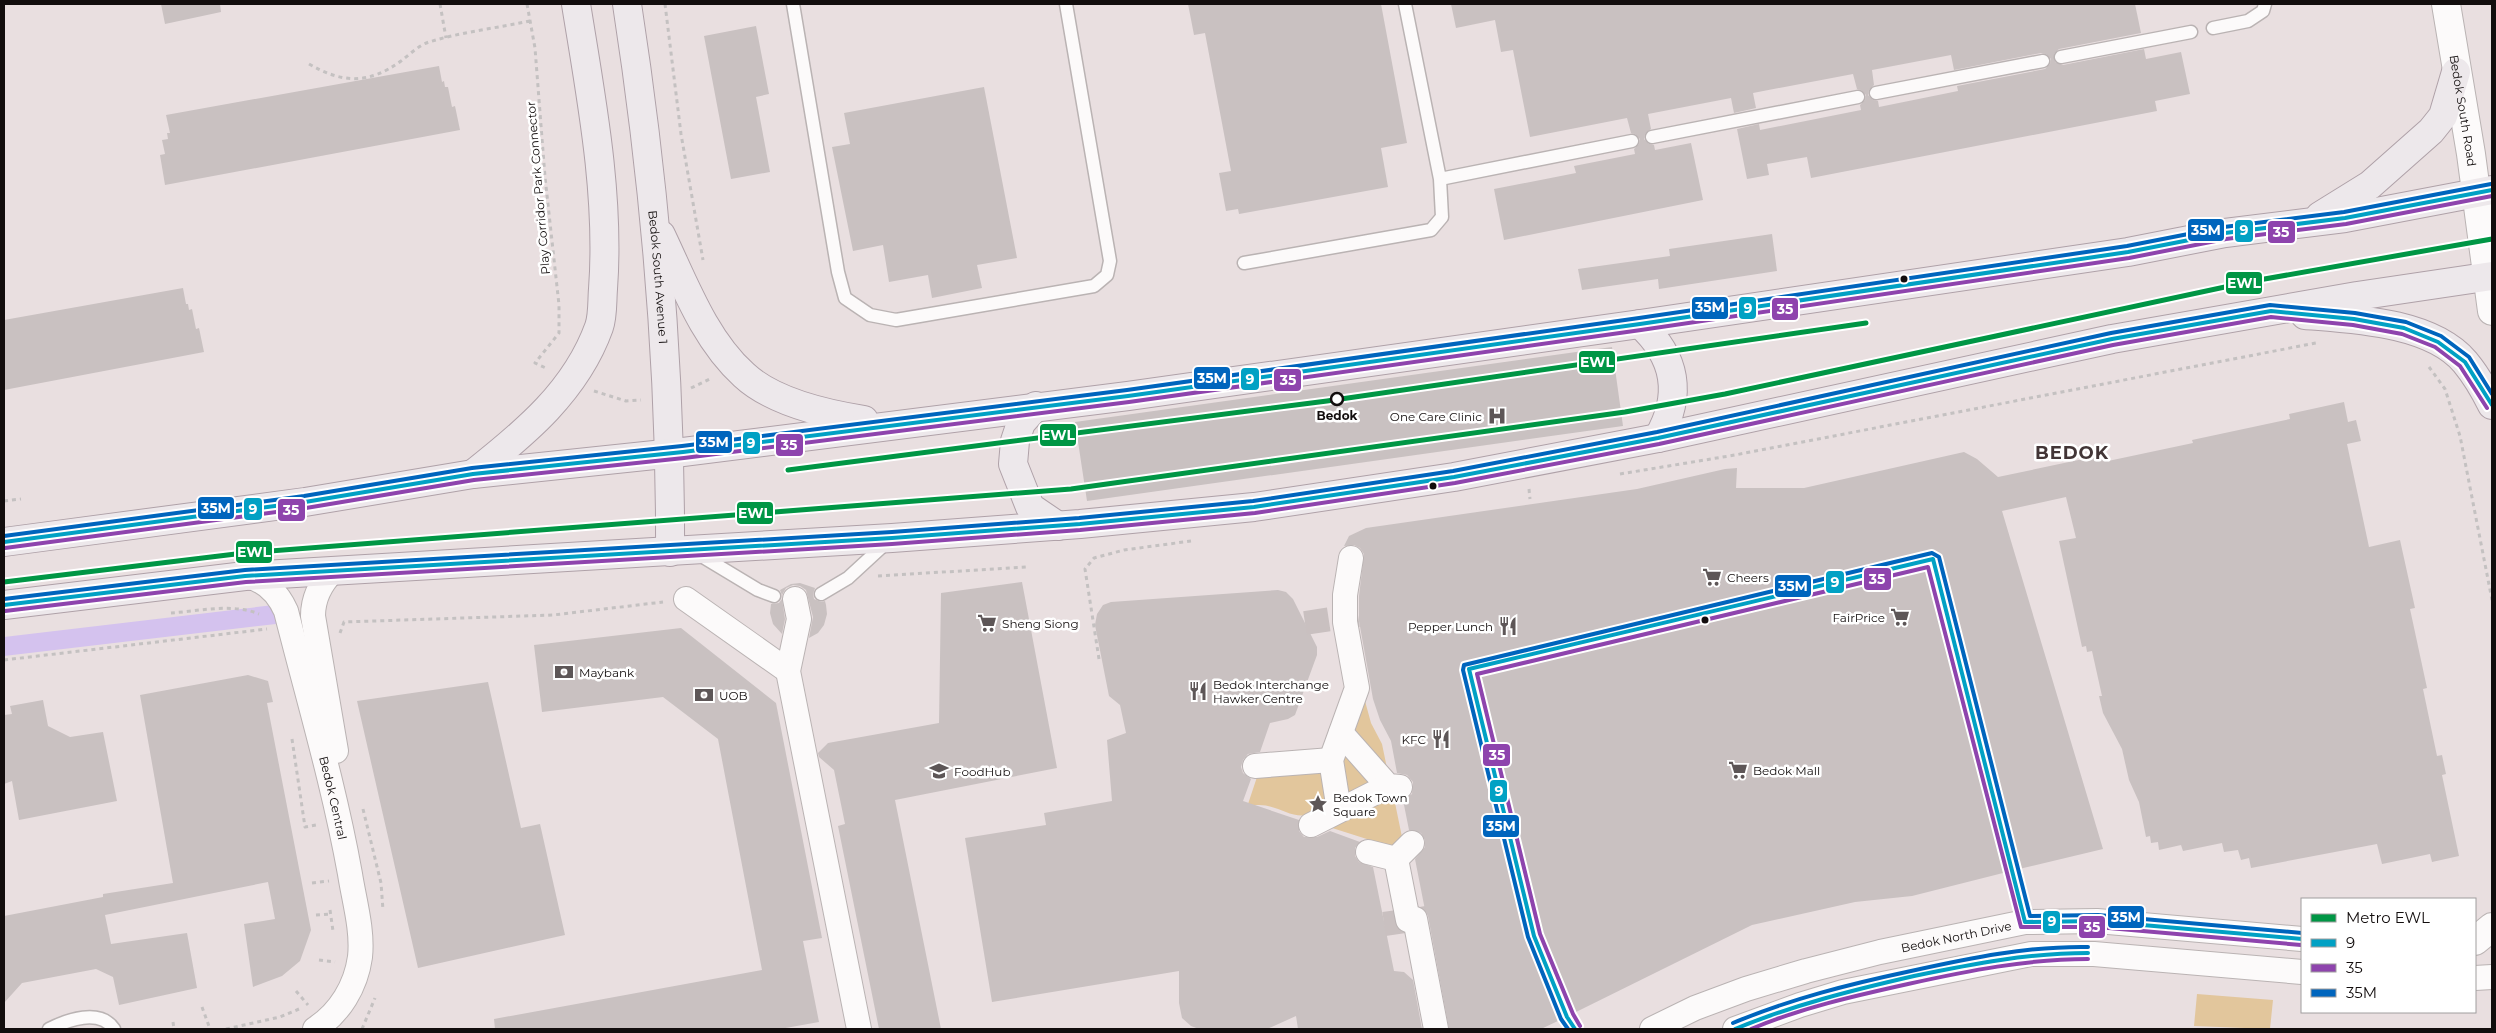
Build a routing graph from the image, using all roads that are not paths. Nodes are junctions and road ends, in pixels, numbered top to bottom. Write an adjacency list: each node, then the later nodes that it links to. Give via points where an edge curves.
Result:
1 (576, 4): 31 (main road, via 600,172 606,257 600,325 580,367 561,395 520,436)
2 (627, 4): 19 (main road, Bedok South Avenue 1)
3 (793, 4): 4 (lane, via 845,298 870,315 896,320 1094,286 1107,275 1110,261)
4 (1066, 4)
5 (1405, 4): 17 (lane)
6 (2265, 4): 8 (lane, via 2263,11 2248,21)
7 (2446, 4): 12 (main road, Bedok South Road)
8 (2213, 28)
9 (2191, 32): 10 (lane)
10 (2061, 57)
11 (2043, 61): 13 (lane)
12 (2456, 72): 18 (main road, Bedok South Road); 20 (main road, via 2443,116 2431,131 2370,185)
13 (1876, 93)
14 (1858, 97): 15 (lane)
15 (1652, 137)
16 (1632, 141): 17 (lane)
17 (1440, 178): 21 (lane, via 1442,217 1431,230)
18 (2484, 191): 20 (main road); 22 (main road, Bedok South Road)
19 (654, 220): 28 (main road, via 716,344 745,376 770,393 829,415); 30 (main road, Bedok South Avenue 1)
20 (2310, 222): 25 (main road)
21 (1244, 263)
22 (2490, 277): 23 (main road); 24 (main road, Bedok South Road)
23 (2271, 311): 26 (main road, via 2354,319 2404,328 2438,342 2465,362); 29 (main road, via 2112,339)
24 (2492, 311)
25 (1640, 324): 27 (main road); 29 (main road, via 1661,347 1672,377 1671,409)
26 (2492, 405)
27 (1036, 406): 28 (main road); 32 (main road, via 1021,423 1013,464 1030,507)
28 (897, 425): 30 (main road)
29 (1658, 438): 32 (main road, via 1454,477 1254,507)
30 (671, 452): 31 (main road); 35 (main road, Bedok South Avenue 1)
31 (473, 474): 34 (main road, via 288,504)
32 (1058, 526): 33 (main road)
33 (892, 538): 35 (main road); 39 (lane, via 848,578)
34 (4, 542)
35 (680, 551): 37 (main road); 40 (lane, via 718,564 758,590)
36 (1351, 558): 44 (street, via 1345,595 1345,622 1357,688)
37 (334, 572): 38 (main road); 64 (street, Bedok Central, via 319,589 312,616 366,918 368,945 366,968 357,991 348,1008)
38 (244, 576): 42 (main road); 63 (street, Bedok Central, via 270,588 286,611 343,836 360,936 359,963 351,988 337,1010)
39 (821, 594)
40 (785, 598): 43 (street, via 799,620)
41 (686, 600): 43 (street)
42 (4, 605)
43 (788, 671): 65 (street)
44 (1341, 733): 45 (street); 47 (street, via 1394,786)
45 (1331, 760): 46 (street); 47 (street)
46 (1255, 766)
47 (1339, 810): 48 (street)
48 (1311, 824)
49 (1368, 852): 66 (street, via 1404,851 1411,920)
50 (2011, 871): 51 (lane)
51 (2025, 922): 53 (street, Bedok North Drive, via 2097,921); 68 (street, Bedok North Drive, via 1806,971 1694,1008)
52 (2492, 927): 54 (main road)
53 (2301, 939)
54 (2476, 942)
55 (2476, 943): 56 (street)
56 (2492, 943)
57 (2301, 972): 69 (street, via 2094,954 2031,954 1843,992)
58 (2492, 977): 59 (street)
59 (2476, 978)
60 (1567, 1017): 67 (lane)
61 (49, 1029): 62 (lane, via 97,1017)
62 (114, 1029)
63 (315, 1029)
64 (328, 1029)
65 (858, 1029)
66 (1436, 1029)
67 (1575, 1029)
68 (1652, 1029)
69 (1734, 1029)

